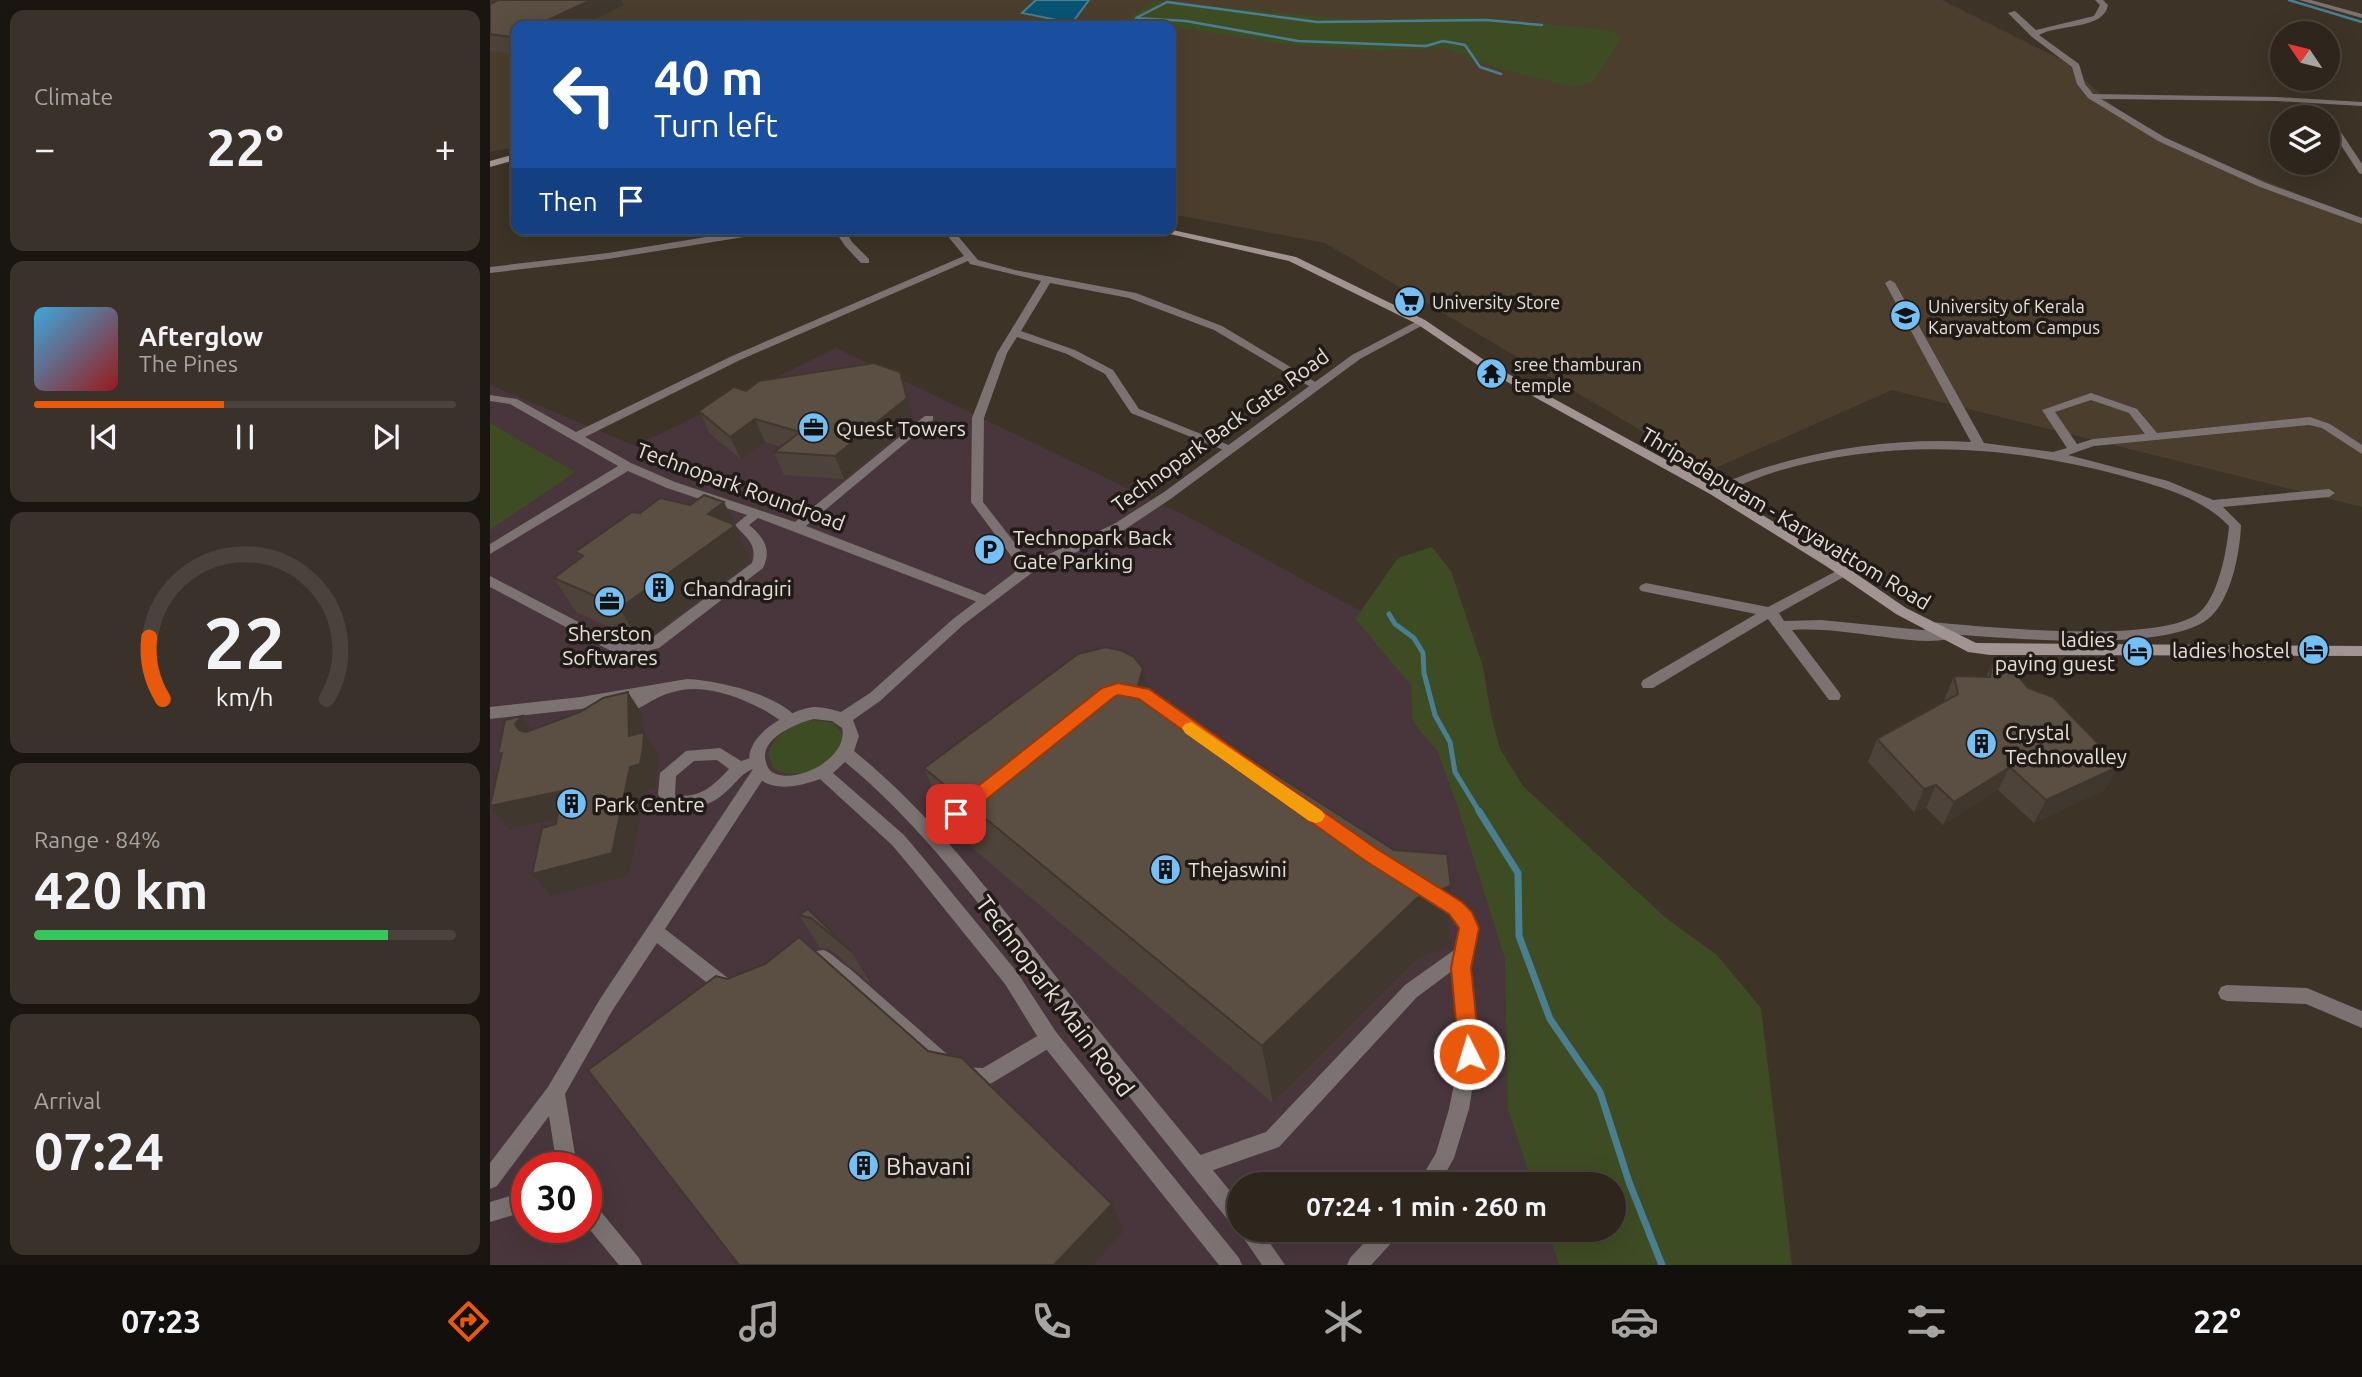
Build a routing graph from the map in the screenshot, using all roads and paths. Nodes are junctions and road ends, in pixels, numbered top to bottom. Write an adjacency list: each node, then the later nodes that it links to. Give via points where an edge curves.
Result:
1 (2099, 0): 5 (street, via 2104,11 2097,18)
2 (2303, 0): 4 (street)
3 (2012, 13): 5 (street)
4 (2362, 16)
5 (2035, 33): 6 (street, via 2076,66 2081,84)
6 (2091, 96): 7 (street); 12 (street, via 2197,156)
7 (2362, 104)
8 (2340, 137): 11 (street)
9 (511, 158): 10 (main road)
10 (490, 164)
11 (2362, 171)
12 (2362, 221)
13 (1176, 234): 22 (main road, Thripadapuram - Karyavattom Road, via 1292,259)
14 (738, 235): 19 (street)
15 (843, 235): 18 (street)
16 (952, 235): 17 (street)
17 (969, 257): 20 (street, via 1000,270); 27 (street, via 736,358)
18 (865, 261)
19 (490, 270)
20 (1047, 280): 23 (street); 24 (street, via 1132,295 1175,311 1244,342)
21 (1891, 283): 29 (street)
22 (1421, 321): 24 (street, Technopark Back Gate Road, via 1356,357); 35 (main road, Thripadapuram - Karyavattom Road, via 1486,366)
23 (1016, 333): 30 (street, via 1071,352 1110,372 1135,411); 41 (street, via 1002,353 978,418 976,485 977,502)
24 (1316, 386): 30 (street, Technopark Back Gate Road)
25 (490, 398): 27 (street, Technopark Roundroad, via 513,401)
26 (929, 418): 39 (street)
27 (575, 437): 34 (street, Technopark Roundroad)
28 (2154, 437): 31 (street); 31 (street, via 2133,411 2091,396 2048,410); 32 (street, via 2311,421)
29 (1979, 445): 33 (street); 35 (street, via 1944,443 1853,451 1777,468)
30 (1230, 448): 41 (street, Technopark Back Gate Road, via 1118,527)
31 (2073, 448): 33 (street)
32 (2362, 450)
33 (2054, 456): 37 (street, via 2170,486)
34 (627, 466): 38 (street, Technopark Roundroad); 40 (street)
35 (1714, 491): 42 (main road, Thripadapuram - Karyavattom Road)
36 (2329, 493): 37 (street)
37 (2212, 504): 48 (street, via 2235,525 2233,548 2213,604 2203,617 2184,628 2099,635)
38 (757, 513): 39 (street, Technopark Roundroad); 43 (street, via 741,525 755,535 761,547 758,565 643,650 629,652 610,645)
39 (797, 527): 45 (street, Technopark Roundroad)
40 (490, 550)
41 (1028, 569): 45 (street, Technopark Back Gate Road)
42 (1844, 571): 46 (street); 48 (main road, Thripadapuram - Karyavattom Road)
43 (490, 581)
44 (1646, 588): 46 (street)
45 (985, 600): 56 (street, Technopark Back Gate Road)
46 (1770, 612): 47 (street); 51 (street)
47 (1781, 626): 49 (street, via 1816,624 1914,636); 53 (street)
48 (1929, 627): 49 (main road, Thripadapuram - Karyavattom Road)
49 (1944, 635): 50 (main road, Thripadapuram - Karyavattom Road, via 1990,650)
50 (2362, 651)
51 (1648, 684)
52 (673, 686): 54 (street); 55 (street); 57 (street, via 704,682 756,697)
53 (1834, 696)
54 (490, 713)
55 (609, 717)
56 (844, 719): 57 (street, via 814,713); 58 (street, via 851,732)
57 (790, 720): 59 (street, via 765,739 758,751)
58 (845, 753): 61 (street); 63 (street, Technopark Main Road)
59 (759, 766): 60 (street); 61 (street, via 775,780 794,782); 65 (street)
60 (739, 768)
61 (823, 772): 71 (street, Technopark Main Road, via 898,840 1011,978)
62 (977, 797): 63 (street, via 934,831)
63 (920, 823): 73 (street, Technopark Main Road, via 990,903)
64 (1424, 890): 66 (street, via 1465,918 1469,928)
65 (656, 932): 69 (street); 72 (street, via 606,1005)
66 (1464, 953): 75 (street, via 1411,991 1272,1140); 76 (street, via 1461,968 1469,1054 1459,1109)
67 (789, 980): 71 (street, via 815,959 824,958 954,1073 966,1077 985,1077)
68 (2227, 993): 70 (street, via 2307,996)
69 (738, 997)
70 (2362, 1020)
71 (1049, 1038): 86 (street, Technopark Main Road)
72 (555, 1093): 74 (street); 77 (street)
73 (1139, 1094): 75 (street, Technopark Main Road); 79 (street, Technopark Main Road)
74 (565, 1152)
75 (1199, 1165): 78 (street, Technopark Main Road)
76 (1435, 1172)
77 (490, 1179)
78 (1227, 1203)
79 (1227, 1204)
80 (511, 1206): 81 (street)
81 (490, 1212)
82 (602, 1228): 85 (street)
83 (1257, 1242): 87 (street)
84 (1379, 1242): 88 (street)
85 (632, 1265)
86 (1232, 1265)
87 (1275, 1265)
88 (1357, 1265)

